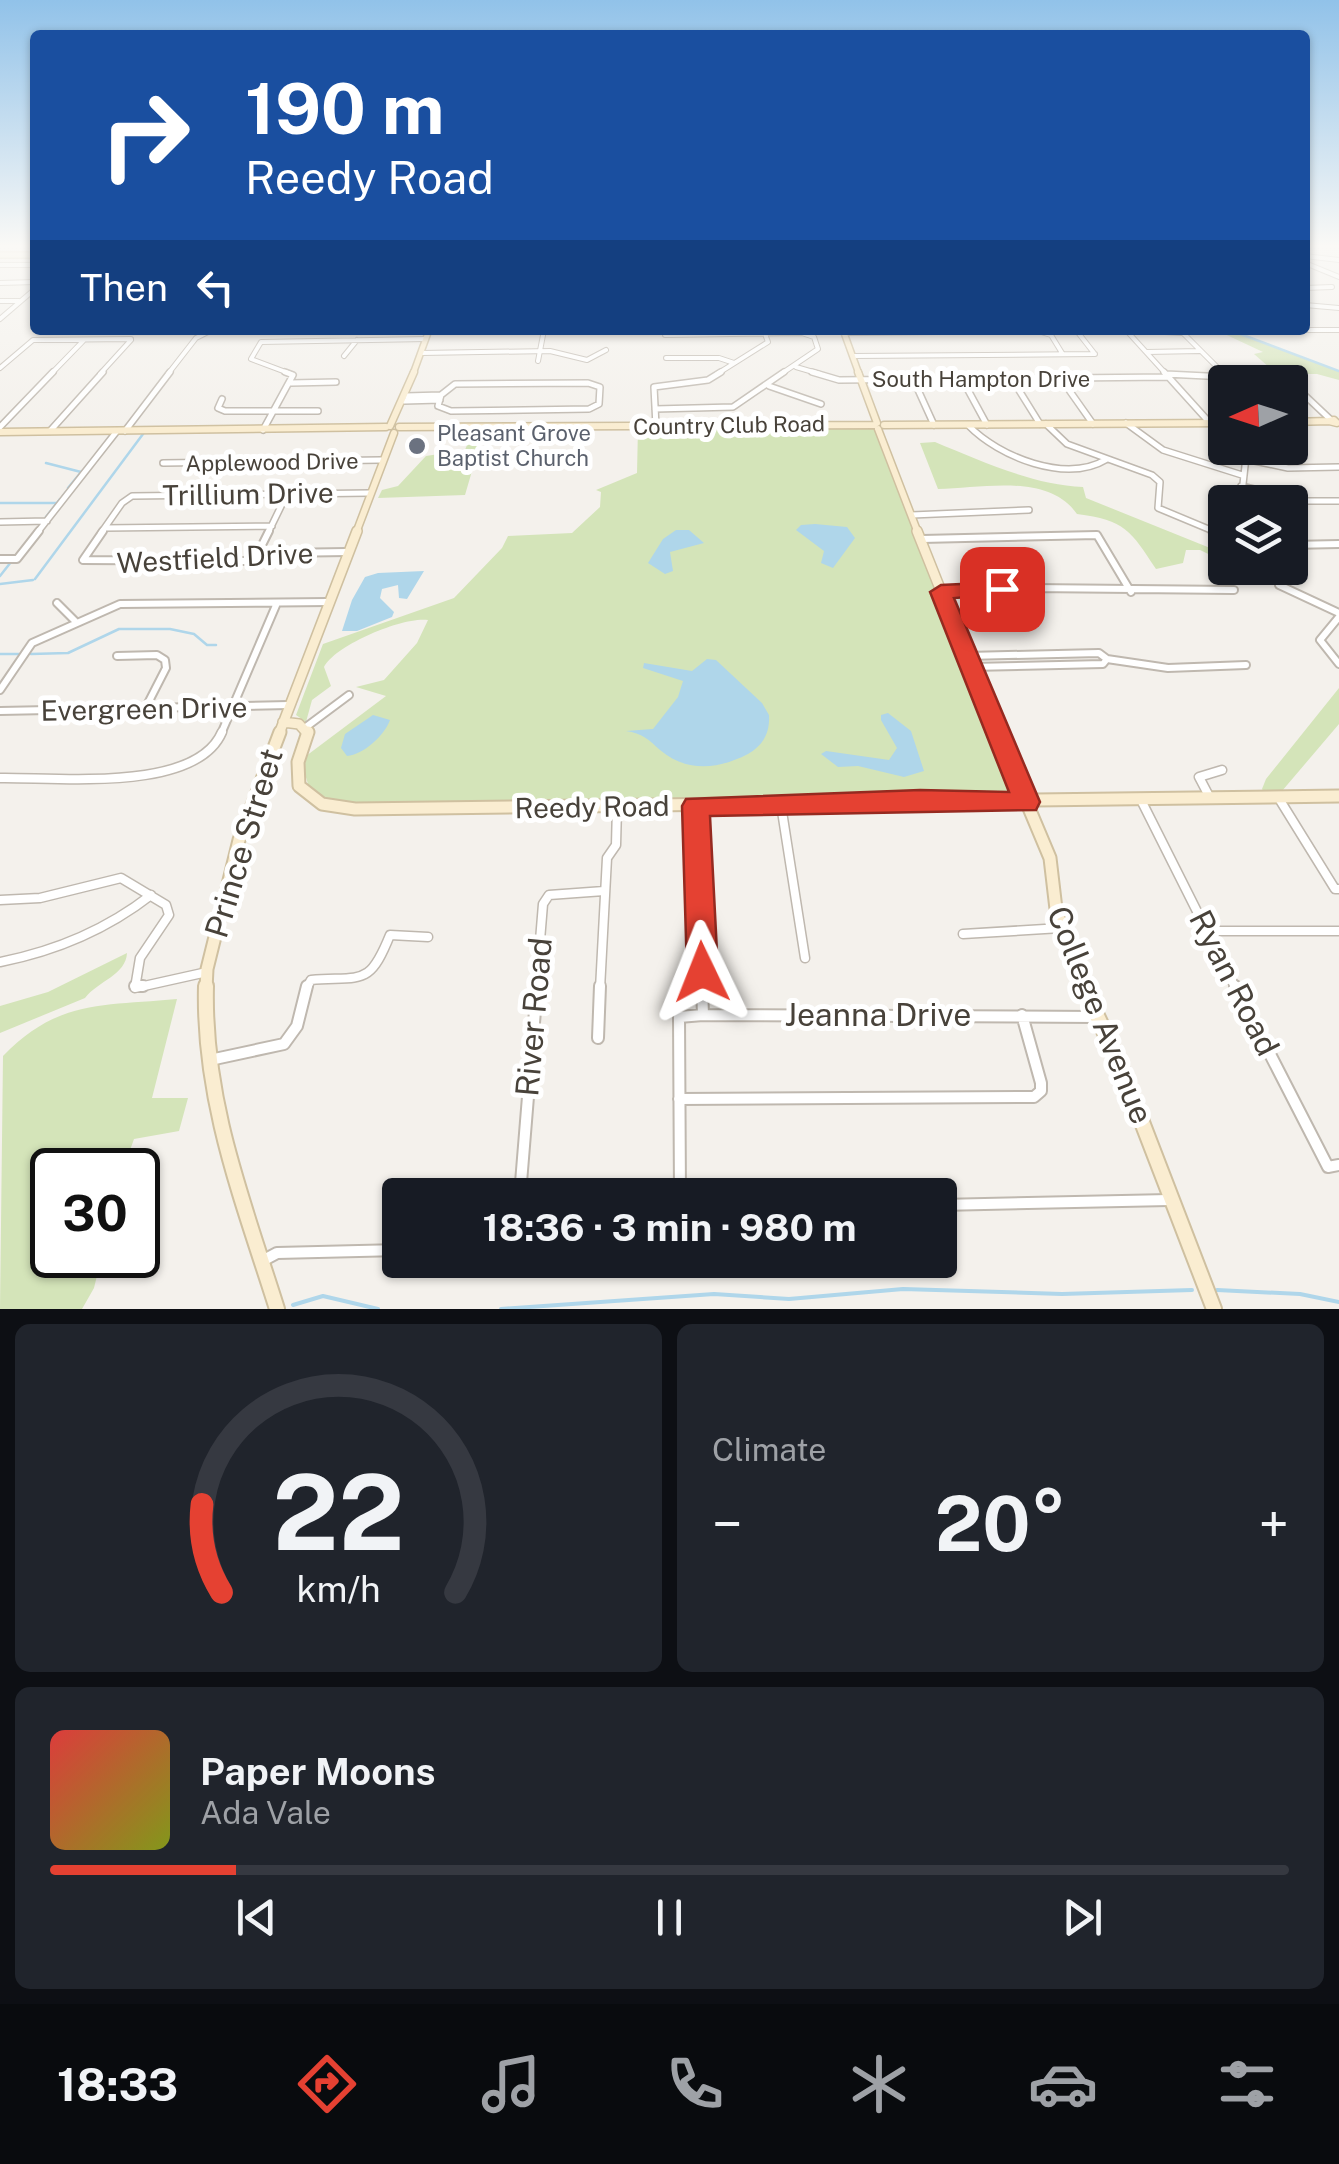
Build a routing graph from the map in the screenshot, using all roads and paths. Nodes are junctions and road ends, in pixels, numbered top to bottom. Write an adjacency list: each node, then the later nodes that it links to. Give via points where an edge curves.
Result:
1 (1310, 330): 2 (street)
2 (1339, 330)
3 (202, 335): 67 (street)
4 (427, 335): 15 (street, Prince Street)
5 (543, 335): 17 (street)
6 (765, 335): 27 (street, via 764,346)
7 (811, 335): 29 (street, via 818,349)
8 (845, 335): 23 (street, College Avenue)
9 (1047, 335): 21 (street)
10 (1080, 335): 21 (street, via 1094,354)
11 (1131, 335): 19 (street)
12 (1184, 335): 18 (street)
13 (85, 339): 30 (street, via 33,340); 64 (street); 68 (street, via 132,339)
14 (358, 339): 15 (street); 22 (street); 26 (street, via 264,340 251,355)
15 (426, 339): 20 (street, Prince Street)
16 (606, 350): 17 (street, via 600,358 575,360)
17 (540, 351): 20 (street); 25 (street)
18 (1202, 351): 19 (street); 28 (street)
19 (1146, 352): 32 (street)
20 (421, 353): 42 (street, Prince Street)
21 (1062, 353): 23 (street)
22 (344, 356)
23 (853, 356): 36 (street, College Avenue)
24 (666, 358): 27 (street)
25 (538, 361)
26 (257, 362): 31 (street); 40 (street, via 293,372)
27 (736, 364): 47 (street, via 708,380 654,387)
28 (1215, 365)
29 (796, 366): 36 (street, South Hampton Drive); 41 (street)
30 (0, 368)
31 (247, 368)
32 (1167, 375): 33 (street, South Hampton Drive); 34 (street, South Hampton Drive); 50 (street)
33 (1208, 377)
34 (1062, 378): 35 (street, South Hampton Drive); 57 (street)
35 (1012, 379): 38 (street, South Hampton Drive); 56 (street)
36 (862, 380): 37 (street, South Hampton Drive); 62 (street, College Avenue)
37 (914, 380): 38 (street, South Hampton Drive); 58 (street)
38 (962, 380): 60 (street)
39 (336, 382): 40 (street)
40 (290, 383): 49 (street)
41 (768, 386): 46 (street); 47 (street, via 733,407)
42 (405, 398): 43 (street); 65 (street, Prince Street)
43 (440, 398): 43 (street, via 455,384 600,387 598,404 589,409 452,412 438,406)
44 (1308, 398): 52 (street)
45 (222, 399): 49 (street, via 222,411)
46 (822, 404)
47 (656, 409): 61 (street)
48 (318, 410): 49 (street)
49 (274, 411): 66 (street)
50 (1208, 421)
51 (1308, 422): 52 (street)
52 (1335, 422)
53 (1126, 423): 54 (street, Country Club Road); 57 (street, Country Club Road); 75 (street, via 1152,444)
54 (1208, 423)
55 (853, 424): 61 (street, Country Club Road); 62 (street, Country Club Road)
56 (1043, 424): 57 (street, Country Club Road); 60 (street, Country Club Road); 69 (street, via 1068,444)
57 (1094, 424)
58 (934, 425): 59 (street, Country Club Road); 62 (street, Country Club Road)
59 (968, 425): 60 (street, Country Club Road); 69 (street, via 986,443 1046,466 1084,468)
60 (987, 425)
61 (656, 426): 63 (street, Country Club Road)
62 (880, 426): 82 (street, College Avenue)
63 (424, 428): 65 (street, Country Club Road)
64 (0, 429): 68 (street, Country Club Road)
65 (392, 429): 66 (street, Country Club Road); 70 (street, Prince Street)
66 (264, 430): 67 (street, Country Club Road)
67 (121, 431): 68 (street, Country Club Road); 83 (street)
68 (50, 432)
69 (1107, 458): 87 (street, via 1152,475 1160,482 1157,502 1165,513)
70 (381, 460): 71 (street, Applewood Drive); 77 (street, Prince Street)
71 (163, 463)
72 (1244, 465): 75 (street)
73 (1270, 465): 74 (street)
74 (1339, 467)
75 (1242, 475): 76 (street)
76 (1241, 485)
77 (369, 493): 78 (street, Trillium Drive); 92 (street, Prince Street)
78 (287, 494): 85 (street); 86 (street, Trillium Drive, via 127,498)
79 (1308, 501): 80 (street)
80 (1339, 501)
81 (1029, 510): 82 (street)
82 (912, 515): 89 (street, College Avenue)
83 (47, 521): 84 (street); 94 (street, via 17,558)
84 (0, 522)
85 (272, 526): 86 (street); 93 (street)
86 (105, 528): 93 (street, Westfield Drive, via 84,561)
87 (1208, 529)
88 (1097, 535): 89 (street); 98 (street)
89 (922, 538): 97 (street, College Avenue)
90 (1339, 544): 91 (street)
91 (1308, 545)
92 (346, 552): 93 (street, Westfield Drive); 99 (street, Prince Street)
93 (263, 556)
94 (0, 559)
95 (1279, 586): 102 (street)
96 (1234, 590): 98 (street)
97 (941, 592): 98 (street); 108 (street, College Avenue)
98 (1130, 592)
99 (328, 602): 101 (street); 115 (street, Prince Street)
100 (56, 603): 103 (street)
101 (278, 603): 103 (street, via 120,604); 116 (street)
102 (1339, 615): 109 (street, via 1320,640)
103 (76, 622): 113 (street, via 32,643)
104 (1049, 655): 106 (street); 107 (street, via 1099,653); 110 (street)
105 (117, 656): 117 (street, via 165,660)
106 (1000, 656): 108 (street); 111 (street)
107 (1107, 659): 110 (street); 112 (street, via 1168,668)
108 (968, 662): 111 (street); 127 (street, College Avenue)
109 (1339, 664)
110 (1054, 665): 111 (street)
111 (1004, 666)
112 (1246, 666)
113 (0, 690)
114 (349, 695): 120 (street)
115 (289, 706): 116 (street, Evergreen Drive); 119 (street, Prince Street)
116 (233, 708): 117 (street, Evergreen Drive); 122 (street, via 216,746 186,768 152,775)
117 (145, 709): 118 (street, Evergreen Drive)
118 (0, 711)
119 (283, 722): 120 (street); 142 (street, Prince Street, via 233,858)
120 (306, 728): 130 (street, Reedy Road, via 298,781 307,798 322,806)
121 (1222, 770): 125 (street, via 1199,777)
122 (0, 778)
123 (1339, 796): 124 (street, Reedy Road)
124 (1278, 797): 125 (street, Reedy Road); 131 (street)
125 (1210, 798): 126 (street, Reedy Road)
126 (1141, 800): 127 (street, Reedy Road); 136 (street, Ryan Road)
127 (1027, 802): 128 (street, Reedy Road); 135 (street, College Avenue, via 1050,858)
128 (780, 804): 129 (street, Reedy Road); 140 (street)
129 (696, 806): 130 (street, Reedy Road); 143 (street)
130 (616, 807): 132 (street, via 616,846 607,858)
131 (1339, 889)
132 (604, 892): 146 (street); 150 (street, River Road, via 550,895 543,904)
133 (151, 895): 134 (street, via 114,878 40,898); 141 (street, via 125,915 50,950); 142 (street, via 170,914 138,960 135,988)
134 (0, 900)
135 (1061, 928): 138 (street); 145 (street, College Avenue)
136 (1208, 930): 137 (street); 149 (street, Ryan Road)
137 (1339, 931)
138 (963, 934)
139 (428, 937): 147 (street, via 390,935 376,969 366,976 311,980 296,1032 280,1048)
140 (804, 958)
141 (0, 962)
142 (207, 972): 147 (street, Prince Street)
143 (703, 1015): 144 (street, Jeanna Drive); 148 (street, via 679,1017)
144 (1022, 1016): 145 (street, Jeanna Drive); 148 (street, via 1040,1084 1034,1097)
145 (1097, 1016): 152 (street, College Avenue)
146 (598, 1038)
147 (208, 1061): 155 (street, Prince Street, via 223,1146)
148 (680, 1099): 151 (street)
149 (1334, 1166)
150 (521, 1178)
151 (680, 1178)
152 (1173, 1200): 153 (street); 157 (street, College Avenue)
153 (957, 1204)
154 (382, 1250): 155 (street, via 278,1253)
155 (260, 1262): 156 (street, Prince Street)
156 (278, 1309)
157 (1214, 1309)

